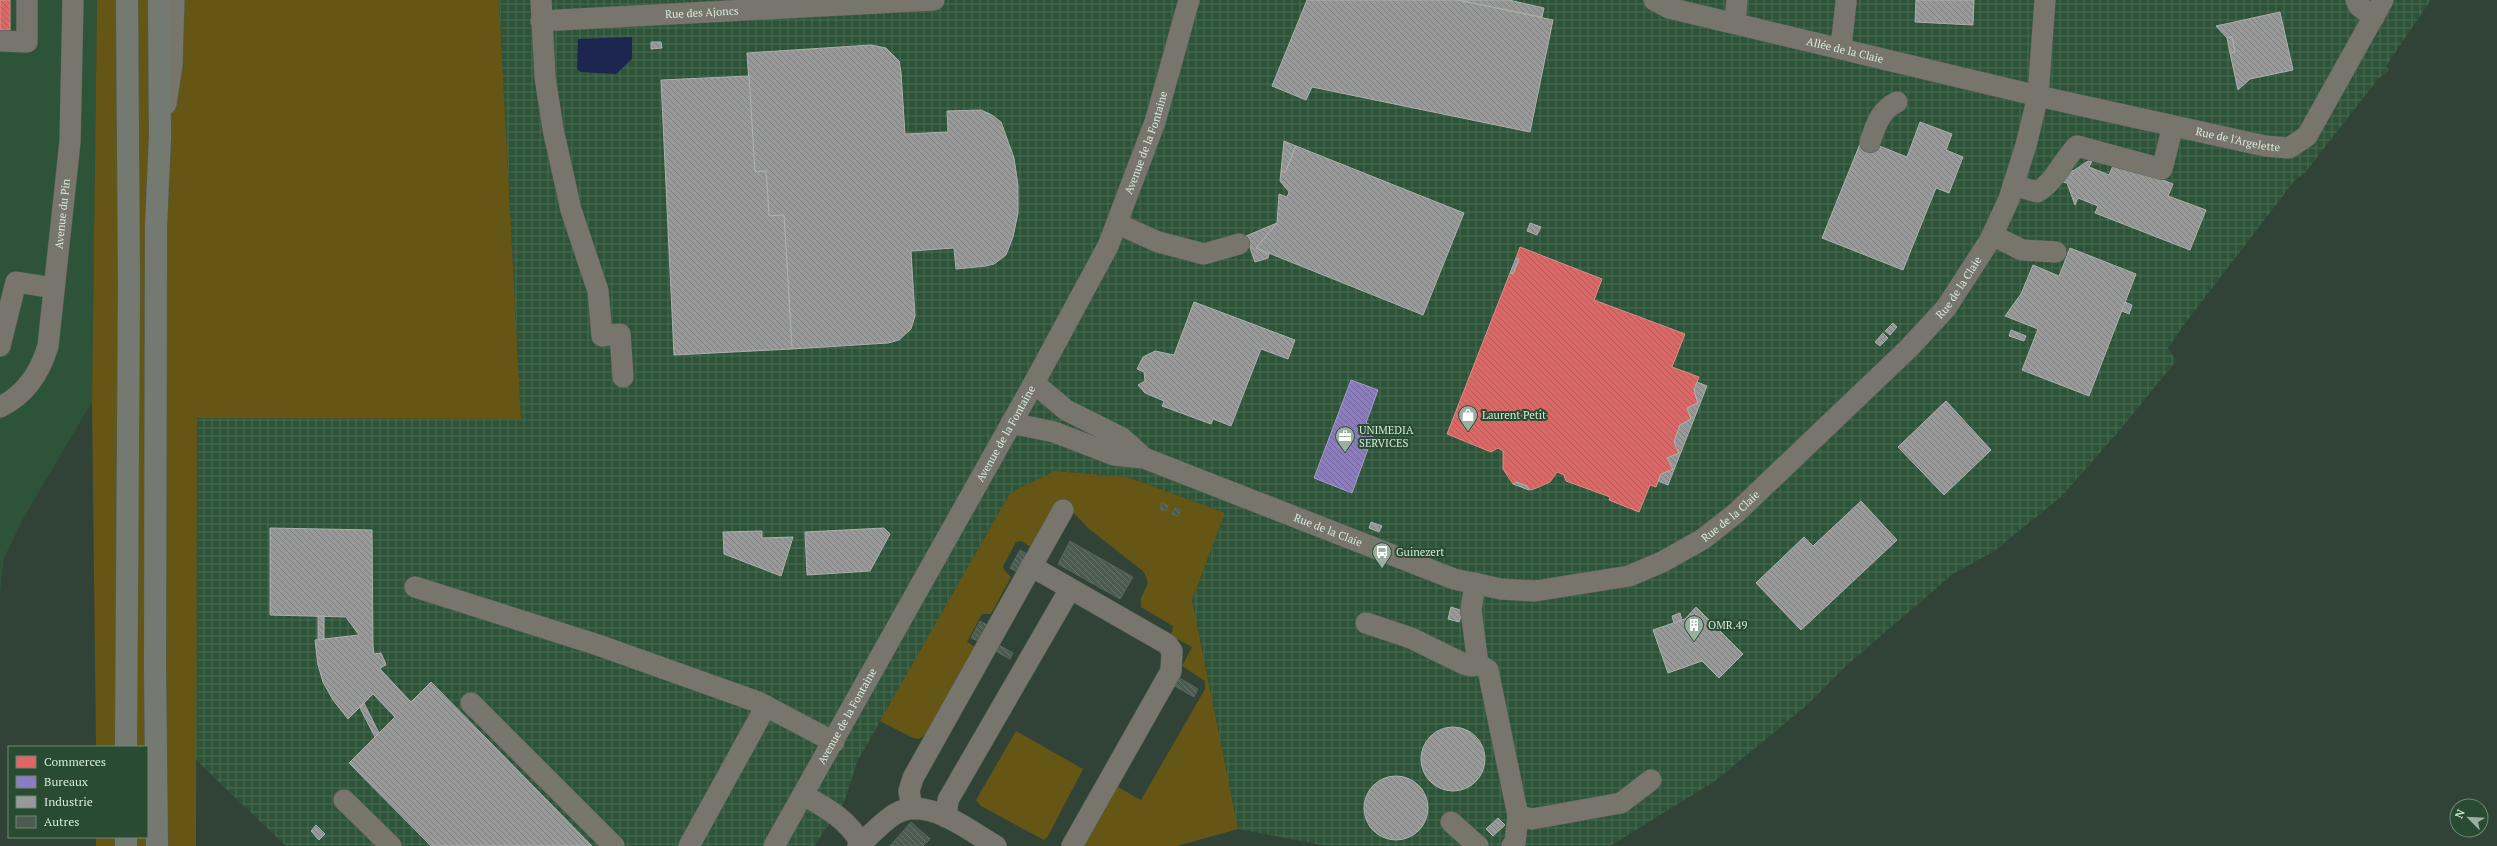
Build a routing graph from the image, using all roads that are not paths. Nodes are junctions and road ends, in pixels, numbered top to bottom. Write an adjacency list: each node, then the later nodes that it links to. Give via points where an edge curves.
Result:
1 (27, 0): 18 (street, via 27,42)
2 (73, 0): 30 (street, Avenue du Pin, via 70,142)
3 (128, 0): 47 (highway)
4 (159, 0): 23 (highway)
5 (174, 0): 23 (street, via 172,65)
6 (541, 0): 16 (street)
7 (934, 0): 14 (street, Rue des Ajoncs)
8 (1189, 0): 26 (street, Avenue de la Fontaine, via 1155,122)
9 (1654, 0): 17 (street, Allée de la Claie, via 1669,8)
10 (1737, 0): 17 (street)
11 (2045, 0): 20 (street, Rue de la Claie)
12 (2356, 0): 15 (street, via 2359,6)
13 (1846, 2): 19 (street)
14 (794, 4): 16 (street, Rue des Ajoncs)
15 (2378, 8): 22 (street, Rue de l'Argelette, via 2307,136 2289,148 2265,146)
16 (541, 21): 32 (street, via 552,128 571,210 598,291 602,336 620,334)
17 (1735, 23): 19 (street, Allée de la Claie)
18 (0, 41)
19 (1841, 48): 20 (street, Allée de la Claie)
20 (2038, 96): 22 (street, Rue de l'Argelette); 25 (street, Rue de la Claie)
21 (1897, 102): 24 (street, via 1880,116)
22 (2173, 126): 25 (street, via 2162,169 2078,146 2065,158 2045,188 2036,192)
23 (160, 136): 56 (highway, via 156,242)
24 (1870, 142)
25 (2013, 185): 27 (street, Rue de la Claie)
26 (1118, 224): 28 (street, via 1158,242 1204,254); 33 (street, Avenue de la Fontaine)
27 (1992, 235): 29 (street, via 2022,250); 39 (street, Rue de la Claie, via 1946,308 1909,348 1736,513 1703,539 1662,562 1629,576 1534,591 1501,589)
28 (1239, 244)
29 (2056, 252)
30 (54, 288): 31 (street, via 16,282); 34 (street, Avenue du Pin, via 48,346 44,360 29,385 18,396)
31 (0, 346)
32 (623, 377)
33 (1034, 383): 35 (street, Avenue de la Fontaine); 36 (street, Rue de la Claie, via 1066,410 1122,438)
34 (0, 407)
35 (1011, 422): 36 (street, Rue de la Claie, via 1054,432 1114,455); 46 (street, Avenue de la Fontaine)
36 (1144, 458): 39 (street, Rue de la Claie, via 1405,562)
37 (1063, 510): 38 (street)
38 (1031, 566): 41 (street); 51 (street, via 912,778 909,791)
39 (1474, 583): 43 (street, via 1471,610)
40 (414, 588): 45 (street, via 598,645)
41 (1070, 589): 53 (street, via 948,800); 62 (street, via 1167,644 1172,651 1173,661 1171,671)
42 (1366, 623): 43 (street, via 1411,638 1464,664)
43 (1478, 664): 52 (street, via 1488,670)
44 (471, 703): 58 (street)
45 (766, 706): 46 (street); 59 (street)
46 (834, 742): 49 (street, Avenue de la Fontaine)
47 (126, 746)
48 (1651, 780): 52 (street, via 1621,803 1532,819)
49 (803, 795): 55 (street, via 836,812 848,824); 60 (street, Avenue de la Fontaine)
50 (344, 800): 57 (street)
51 (912, 808): 53 (street, via 928,809); 55 (street, via 896,813)
52 (1518, 816): 64 (street, via 1515,842)
53 (946, 818): 61 (street)
54 (1451, 822): 63 (street)
55 (861, 845)
56 (157, 846)
57 (391, 846)
58 (614, 846)
59 (689, 846)
60 (774, 846)
61 (996, 846)
62 (1072, 846)
63 (1478, 846)
64 (1512, 846)

